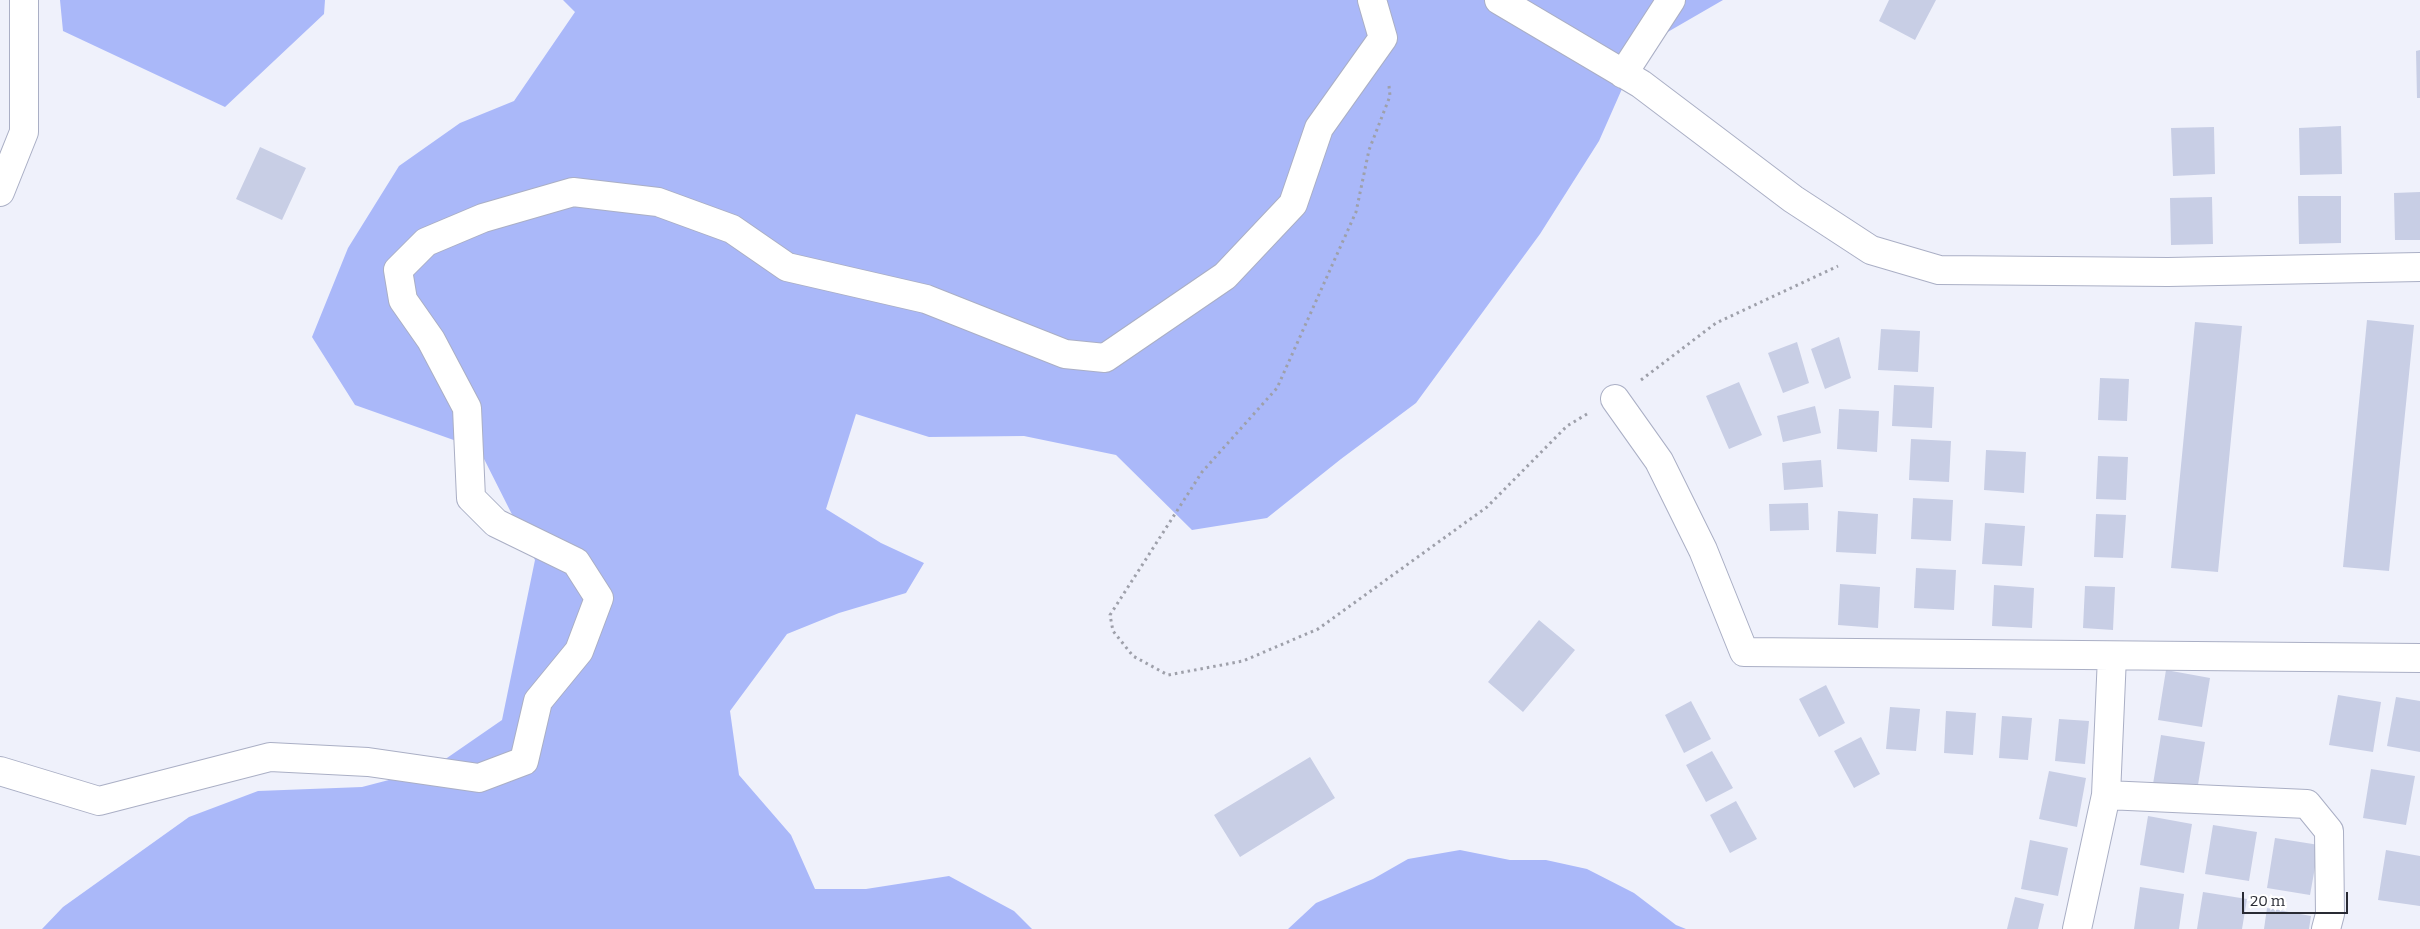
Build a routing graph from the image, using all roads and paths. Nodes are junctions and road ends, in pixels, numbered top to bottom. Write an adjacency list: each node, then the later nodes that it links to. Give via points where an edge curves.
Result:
1 (24, 0): 7 (street, via 24,132)
2 (1372, 0): 5 (street)
3 (1499, 0): 6 (street)
4 (1671, 0): 6 (street)
5 (1383, 38): 10 (path, via 1390,96 1369,150 1356,212 1277,388 1202,472 1110,615 1113,631 1133,656 1168,675 1243,661 1318,629 1487,507 1567,426); 13 (street, via 1319,128 1293,204 1225,276 1105,358 1065,354 926,299 787,267 732,230 658,202 573,192 483,218 426,242 398,270 403,300 431,340 467,408 471,498 496,524 576,562 599,598 578,651 538,701 524,761 479,778 368,762 270,757 99,801)
6 (1623, 74): 8 (street, via 1641,84 1792,199)
7 (0, 192)
8 (1871, 250): 9 (street, via 1939,270 2168,272); 10 (path, via 1716,323 1671,360)
9 (2420, 267)
10 (1615, 399): 11 (street, via 1659,461 1703,550 1744,652)
11 (2112, 656): 12 (street); 14 (street)
12 (2420, 658)
13 (0, 771)
14 (2106, 795): 15 (street); 16 (street, via 2307,804 2329,831 2330,914)
15 (2077, 929)
16 (2326, 929)

